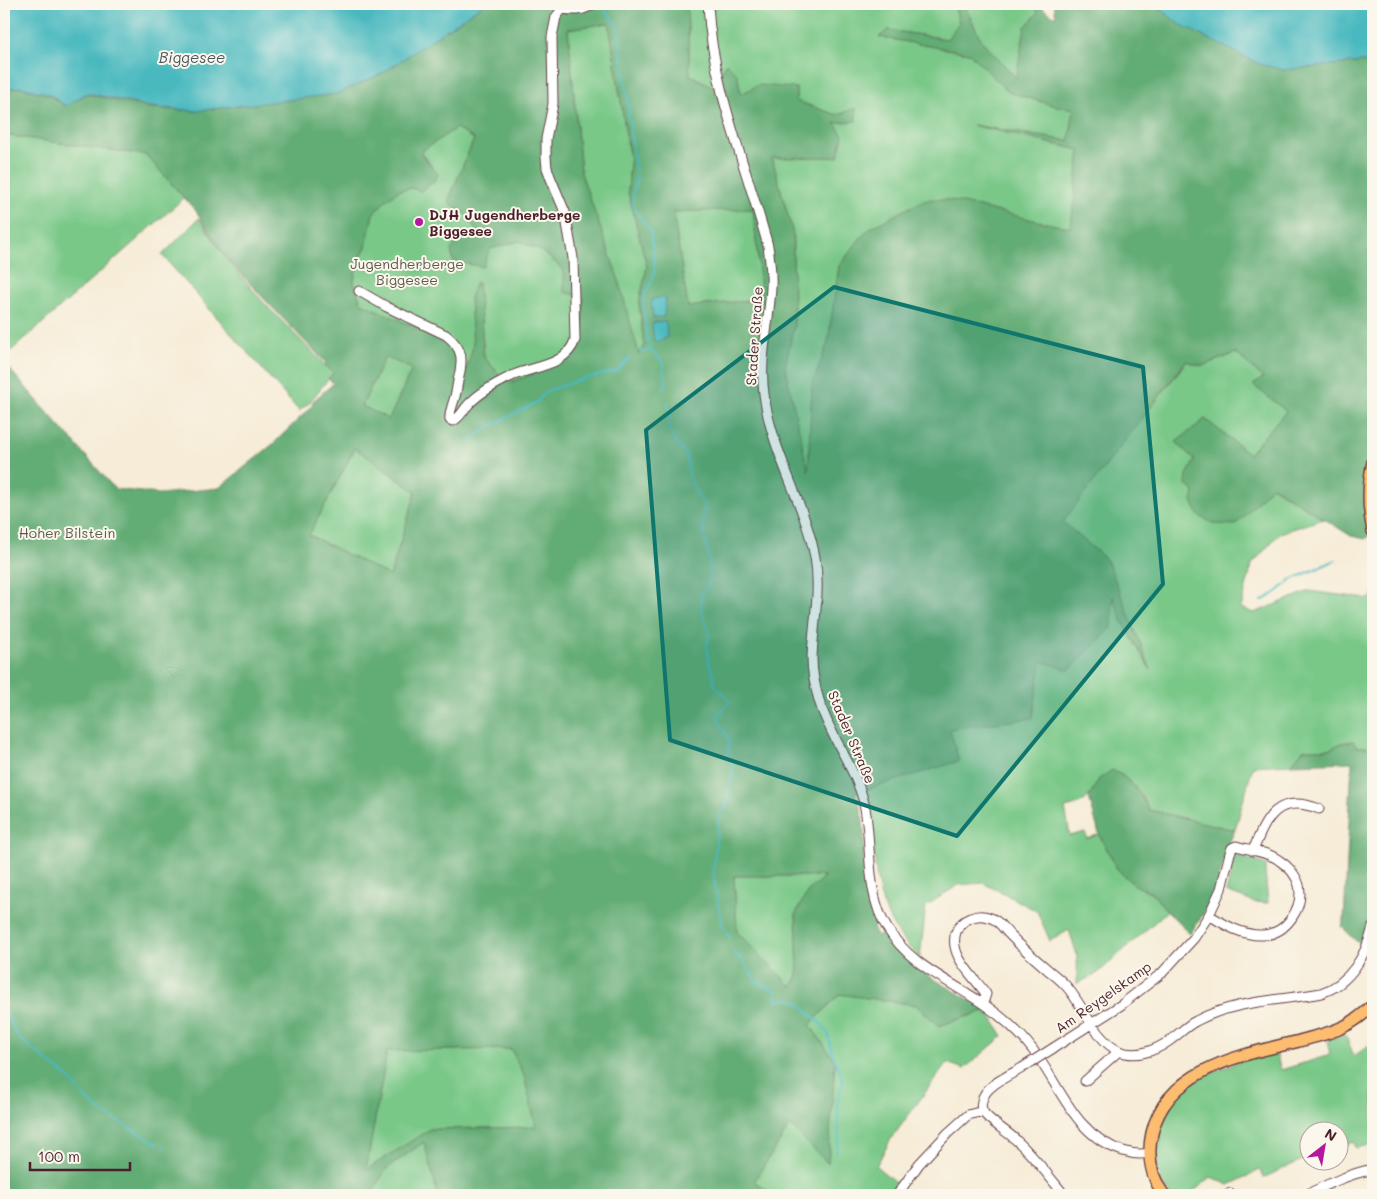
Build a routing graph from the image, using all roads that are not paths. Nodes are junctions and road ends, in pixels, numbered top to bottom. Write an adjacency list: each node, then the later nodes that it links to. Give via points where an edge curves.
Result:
1 (594, 4): 3 (street, via 582,10 562,9 556,16 552,37 553,104 546,157 547,168 565,212 573,258 573,348 560,359 513,376 484,391 452,421 449,414 462,362 454,341)
2 (708, 4): 10 (street, Stader Straße, via 720,86 771,264 763,362 764,395 773,434 815,558 817,594 812,660 820,704 860,791 868,826 873,890 886,926 919,964)
3 (359, 291)
4 (1373, 462): 5 (main road, via 1369,493)
5 (1373, 531)
6 (1319, 809): 7 (street, via 1300,804 1282,807 1264,824)
7 (1253, 851): 8 (street, Am Reygelskamp, via 1236,846 1232,848 1221,889); 8 (street, Am Reygelskamp, via 1280,860 1292,871 1299,884 1300,897 1294,915 1281,930 1252,935)
8 (1209, 915): 12 (street, Am Reygelskamp, via 1194,938 1162,972)
9 (1373, 927): 13 (street, via 1366,950 1356,966 1334,988 1219,1010 1194,1022 1169,1042 1142,1054)
10 (983, 1003): 12 (street, via 986,994 957,955 954,940 956,931 967,918 980,916 992,918 1062,982); 16 (street, Stader Straße, via 1034,1051 1073,1112 1099,1140 1139,1155)
11 (1373, 1005): 16 (main road, via 1343,1028 1234,1058 1183,1084 1168,1098 1156,1119)
12 (1091, 1024): 13 (street, via 1109,1045); 15 (street, Am Reygelskamp, bridge, via 989,1088 982,1100)
13 (1119, 1051): 14 (street)
14 (1085, 1081)
15 (983, 1111): 18 (street, via 968,1115 948,1133 919,1164); 19 (street, via 1017,1140)
16 (1149, 1153): 20 (main road, via 1154,1176)
17 (1373, 1169): 21 (street)
18 (897, 1195)
19 (1064, 1195)
20 (1164, 1195)
21 (1306, 1195)

